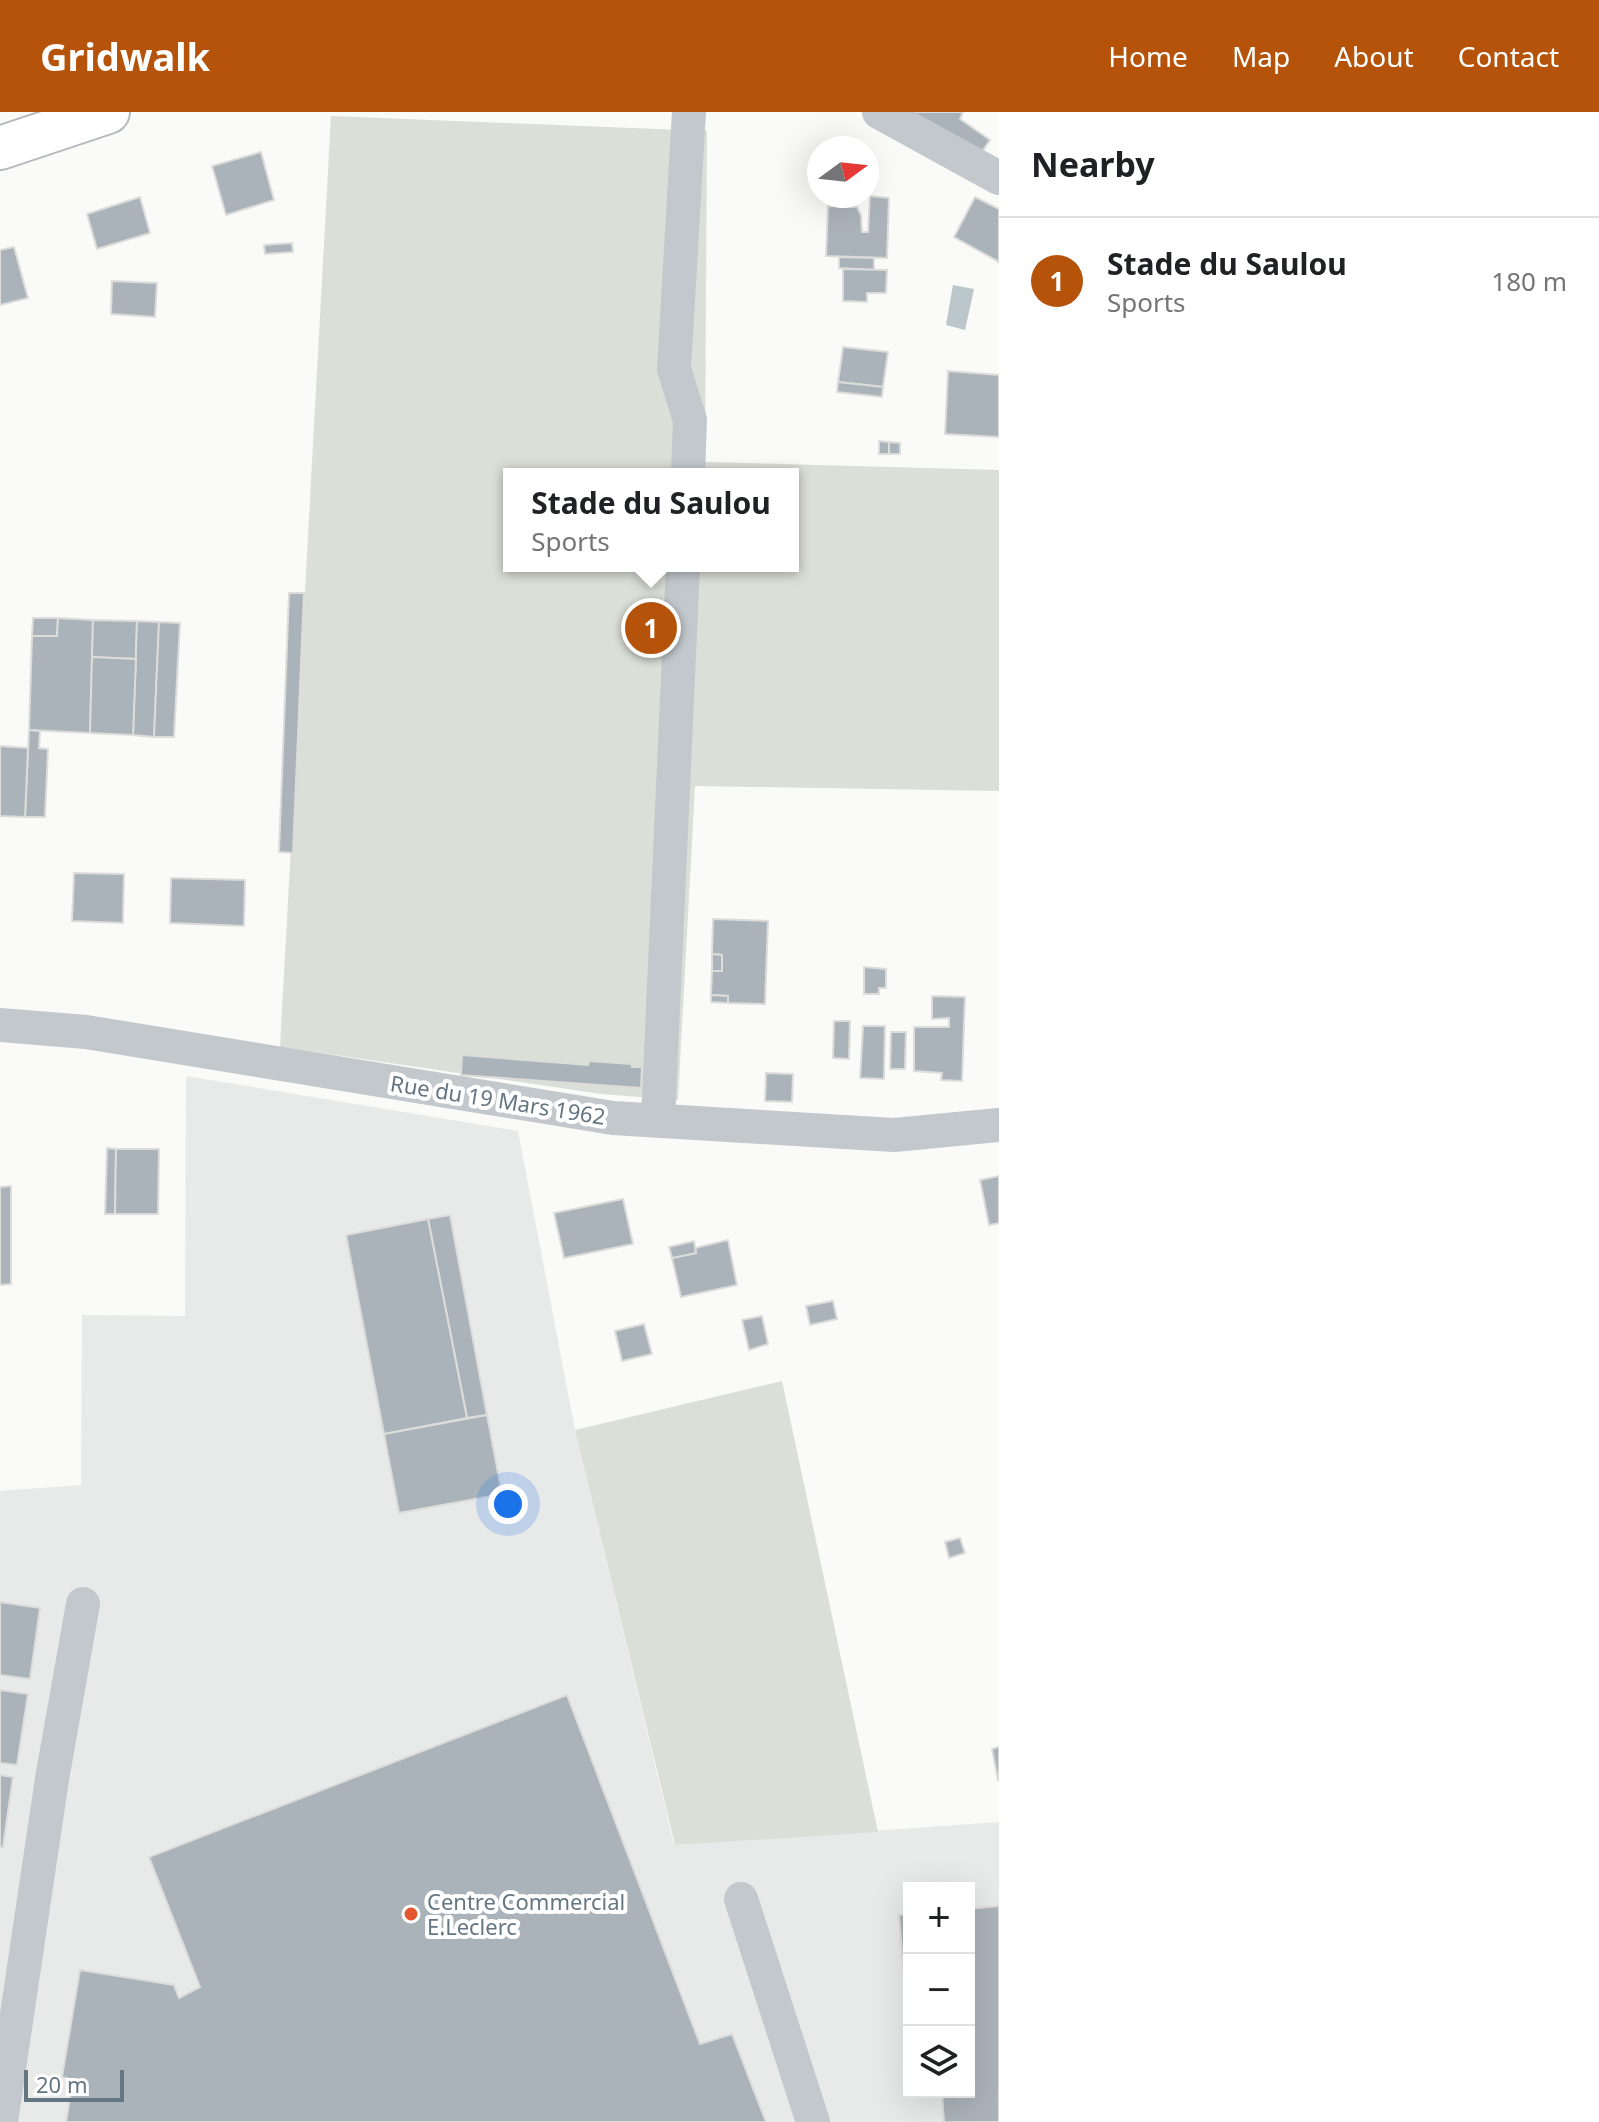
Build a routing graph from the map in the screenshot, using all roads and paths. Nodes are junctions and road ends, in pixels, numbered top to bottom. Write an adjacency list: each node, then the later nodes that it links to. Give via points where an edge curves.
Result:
1 (108, 112): 4 (main road)
2 (689, 112): 6 (street, via 674,369 690,420)
3 (879, 112): 5 (street)
4 (0, 148)
5 (999, 178)
6 (688, 468)
7 (683, 572): 9 (street)
8 (0, 1025): 9 (street, Rue du 19 Mars 1962, via 86,1032 613,1118)
9 (658, 1120): 10 (street, Rue du 19 Mars 1962, via 894,1135)
10 (999, 1125)
11 (83, 1604): 13 (street)
12 (741, 1899): 14 (street)
13 (1, 2122)
14 (813, 2122)

